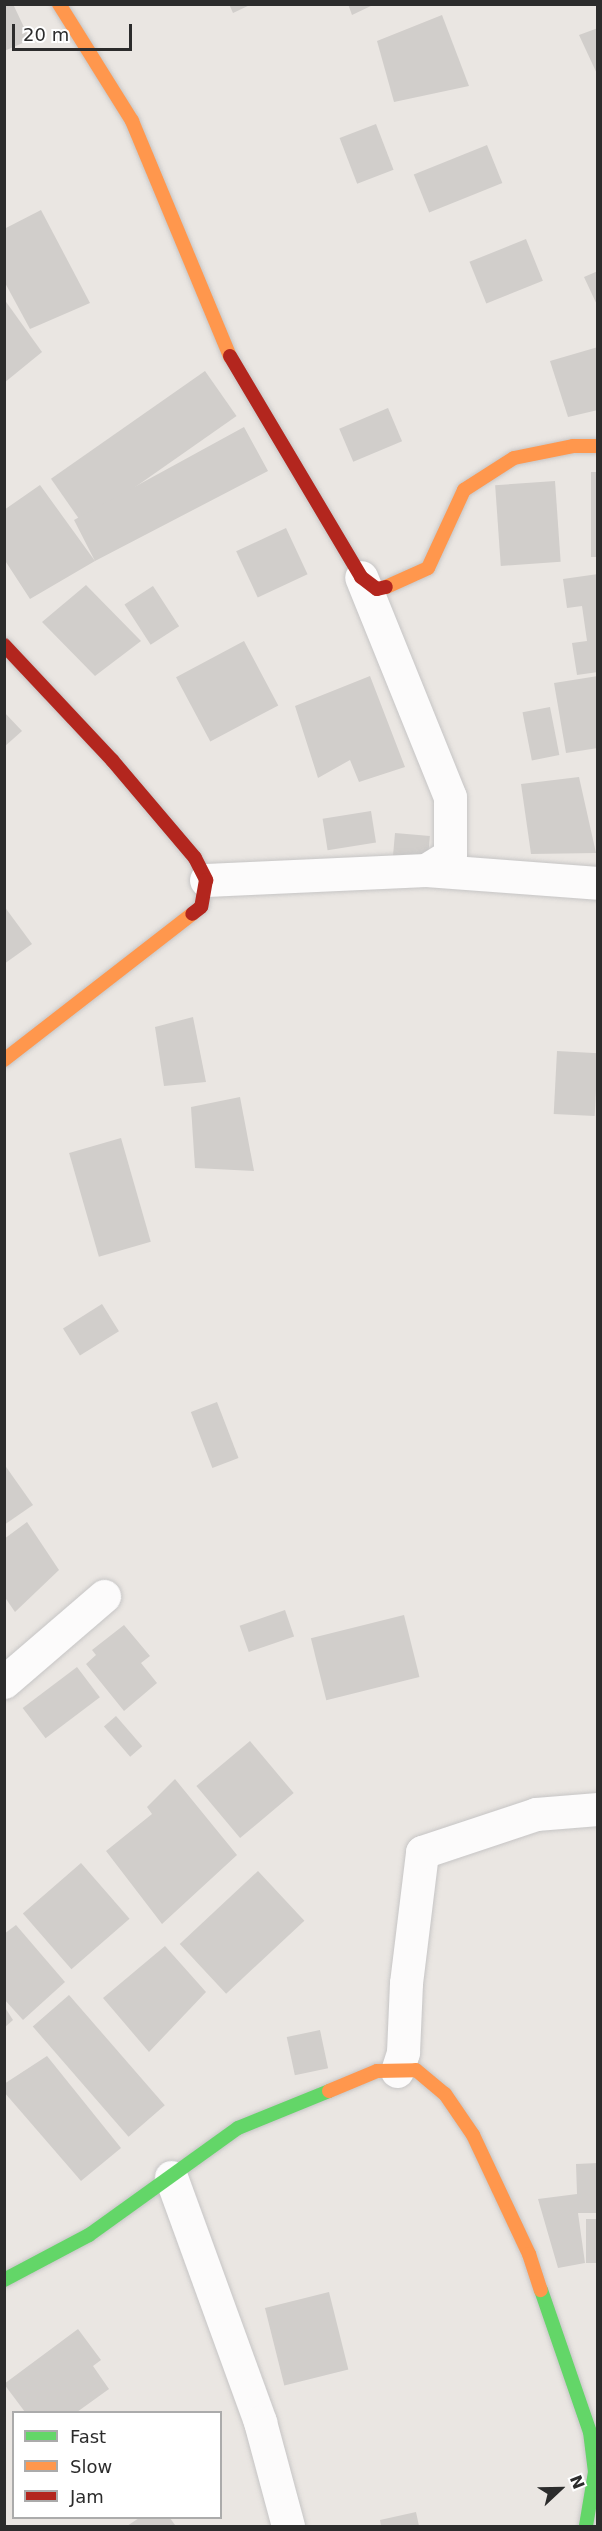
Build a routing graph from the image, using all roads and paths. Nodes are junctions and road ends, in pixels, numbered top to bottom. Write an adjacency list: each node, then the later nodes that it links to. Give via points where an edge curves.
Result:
1 (59, 4): 3 (street, via 132,121 226,349)
2 (597, 446): 3 (street, via 573,446 514,458 464,490 428,568 398,585 377,589)
3 (361, 577): 5 (street, via 450,797 450,855)
4 (4, 645): 6 (street, via 112,760 195,858)
5 (426, 870): 6 (street); 7 (street)
6 (206, 880): 8 (street, via 201,907 194,914)
7 (597, 884)
8 (4, 1060)
9 (104, 1596): 10 (street)
10 (4, 1682)
11 (597, 1809): 12 (street, via 536,1814 422,1852 406,1983 403,2052)
12 (397, 2071): 13 (street, via 377,2071 238,2128 201,2151); 16 (street, via 416,2070 445,2094 472,2135 529,2254 590,2432 595,2472)
13 (171, 2177): 14 (street, via 89,2235); 15 (street, via 260,2422)
14 (4, 2280)
15 (288, 2526)
16 (586, 2526)

